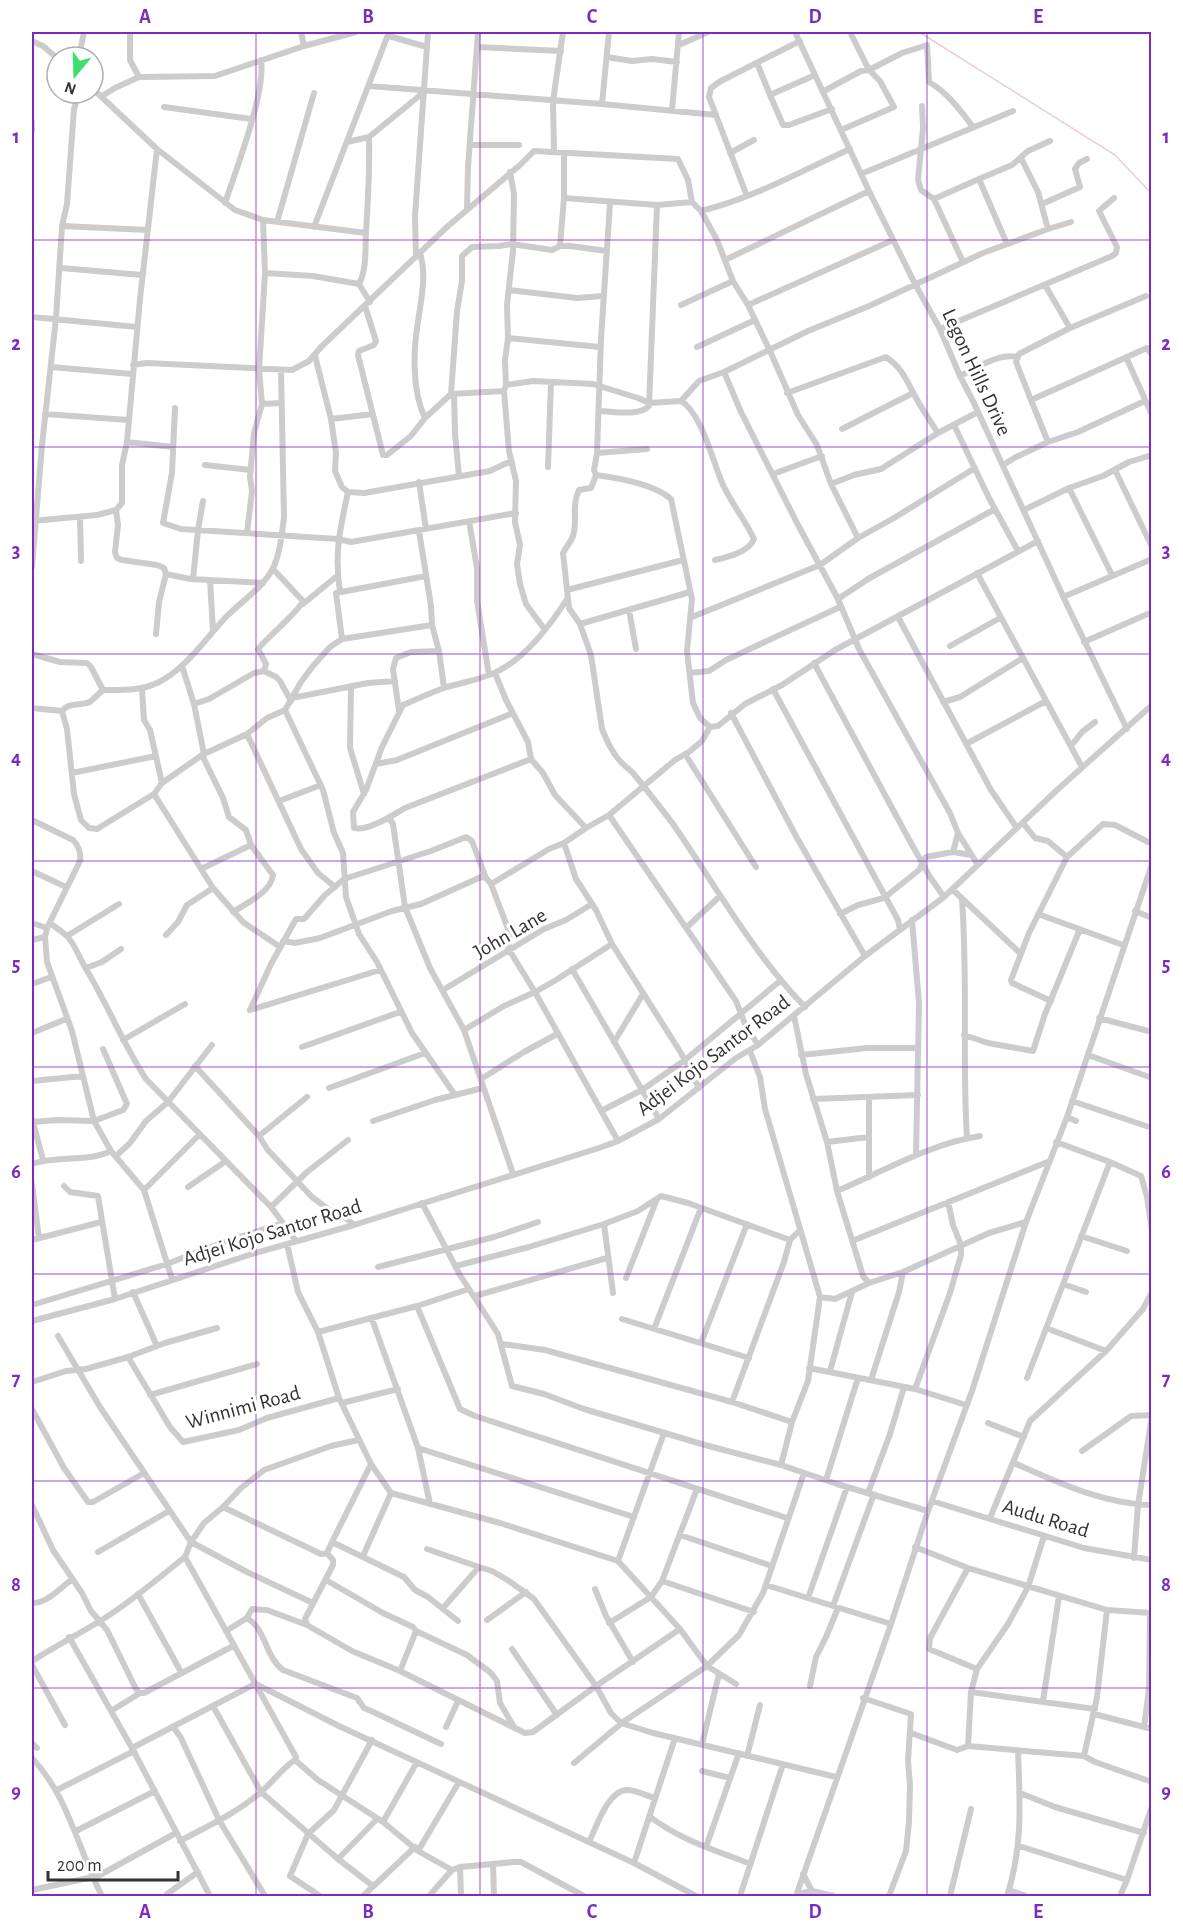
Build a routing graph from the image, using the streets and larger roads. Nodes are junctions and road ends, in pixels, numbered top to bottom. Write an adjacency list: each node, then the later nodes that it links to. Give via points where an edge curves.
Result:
1 (130, 32): 25 (street, via 130,60)
2 (301, 32): 15 (street)
3 (356, 32): 15 (street)
4 (428, 32): 16 (street)
5 (478, 32): 17 (street)
6 (563, 32): 18 (street)
7 (609, 32): 19 (street)
8 (679, 32): 14 (street)
9 (708, 32): 14 (street)
10 (798, 32): 13 (street, Legon Hills Drive)
11 (850, 32): 23 (street)
12 (389, 34): 16 (street); 26 (street)
13 (800, 41): 22 (street); 24 (street, Legon Hills Drive)
14 (679, 45): 21 (street)
15 (304, 46): 20 (street)
16 (427, 47): 27 (street)
17 (477, 47): 18 (street); 31 (street)
18 (561, 51): 34 (street)
19 (607, 57): 21 (street); 35 (street)
20 (261, 60): 25 (street, via 215,76); 43 (street, via 263,72)
21 (677, 62): 39 (street)
22 (757, 63): 32 (street); 42 (street, via 711,88 709,97)
23 (869, 70): 28 (street); 45 (street, via 927,45 929,82 956,104); 46 (street, via 877,76 894,107)
24 (815, 75): 28 (street, Legon Hills Drive); 32 (street)
25 (139, 77): 30 (street)
26 (369, 86): 27 (street); 50 (street)
27 (425, 92): 31 (street); 48 (street); 90 (street, via 415,216)
28 (824, 92): 40 (street, Legon Hills Drive)
29 (314, 93): 78 (street)
30 (105, 94)
31 (473, 94): 34 (street); 52 (street)
32 (770, 95): 40 (street, via 783,125)
33 (105, 99): 54 (street)
34 (554, 101): 35 (street); 57 (street)
35 (602, 104): 39 (street)
36 (75, 105): 80 (street)
37 (922, 106): 56 (street)
38 (164, 107): 43 (street)
39 (672, 110): 42 (street)
40 (832, 110): 46 (street, Legon Hills Drive)
41 (1013, 111): 45 (street)
42 (716, 115): 59 (street)
43 (251, 119): 72 (street)
44 (32, 122): 47 (street)
45 (974, 127): 56 (street)
46 (841, 130): 55 (street, Legon Hills Drive)
47 (32, 131)
48 (369, 137): 50 (street); 84 (street)
49 (754, 140): 59 (street)
50 (347, 141): 81 (street)
51 (1050, 141): 60 (street)
52 (470, 145): 53 (street); 75 (street)
53 (519, 145)
54 (157, 148): 72 (street); 83 (street)
55 (850, 149): 63 (street, Legon Hills Drive); 66 (street)
56 (921, 149): 63 (street); 69 (street, via 918,180 921,190)
57 (554, 152): 58 (street); 62 (street, via 534,151)
58 (564, 153): 67 (street); 70 (street, via 678,159 688,180)
59 (730, 153): 66 (street)
60 (1021, 158): 64 (street); 73 (street)
61 (1087, 159): 73 (street, via 1075,169 1080,187)
62 (510, 172): 75 (street); 86 (street, via 514,194)
63 (861, 174): 65 (street, Legon Hills Drive)
64 (979, 179): 69 (street); 87 (street)
65 (869, 191): 85 (street, Legon Hills Drive); 91 (street)
66 (747, 196): 76 (street)
67 (564, 198): 71 (street); 88 (street)
68 (1114, 198): 99 (street, via 1099,211 1117,247 1116,253)
69 (933, 199): 92 (street)
70 (692, 202): 74 (street); 76 (street)
71 (610, 203): 74 (street); 89 (street)
72 (225, 204): 77 (street)
73 (1042, 204): 82 (street)
74 (657, 205): 137 (street)
75 (467, 209): 90 (street)
76 (701, 211): 91 (street)
77 (263, 220): 78 (street); 94 (street)
78 (277, 222): 81 (street)
79 (1071, 222): 82 (street)
80 (63, 226): 83 (street); 93 (street)
81 (314, 227): 84 (street)
82 (1048, 229): 87 (street)
83 (148, 230): 95 (street)
84 (366, 233): 97 (street)
85 (894, 240): 98 (street, Legon Hills Drive); 105 (street)
86 (512, 244): 88 (street, via 552,250); 100 (street); 132 (street, via 472,247 462,256)
87 (1007, 244): 92 (street)
88 (560, 246): 89 (street)
89 (607, 251): 101 (street)
90 (418, 255): 103 (street); 145 (street, via 424,267 424,284 417,324 415,383)
91 (725, 260): 96 (street)
92 (963, 262): 98 (street)
93 (61, 268): 95 (street); 107 (street)
94 (265, 273): 97 (street); 122 (street)
95 (142, 275): 109 (street)
96 (733, 280): 104 (street); 105 (street)
97 (359, 284): 103 (street)
98 (915, 284): 111 (street, Legon Hills Drive); 115 (street)
99 (1045, 285): 110 (street); 111 (street)
100 (509, 290): 101 (street, via 578,298); 112 (street)
101 (603, 296): 113 (street)
102 (1146, 296): 110 (street)
103 (368, 304): 117 (street); 143 (street, via 376,341 358,355)
104 (681, 305)
105 (748, 305): 108 (street)
106 (32, 317): 107 (street)
107 (56, 318): 109 (street); 121 (street)
108 (755, 320): 114 (street); 115 (street)
109 (137, 327): 120 (street)
110 (1070, 328): 118 (street)
111 (940, 329): 126 (street, Legon Hills Drive)
112 (508, 338): 113 (street); 129 (street)
113 (600, 347): 128 (street)
114 (697, 347)
115 (770, 351): 124 (street); 130 (street)
116 (1152, 355): 119 (street, via 1147,348)
117 (315, 356): 123 (street, via 299,368); 146 (street)
118 (1017, 357): 126 (street, via 999,357); 133 (street)
119 (1126, 357): 133 (street); 135 (street)
120 (133, 365): 122 (street); 125 (street)
121 (51, 367): 125 (street); 142 (street)
122 (259, 370): 123 (street); 138 (street)
123 (281, 370): 136 (street)
124 (724, 372): 134 (street, via 699,381); 165 (street)
125 (132, 374): 147 (street)
126 (960, 376): 141 (street, Legon Hills Drive)
127 (551, 382): 128 (street); 129 (street, via 533,381); 161 (street)
128 (601, 385): 137 (street); 140 (street)
129 (505, 388): 132 (street); 158 (street)
130 (787, 393): 131 (street, via 886,357 905,374); 157 (street)
131 (913, 393): 149 (street); 150 (street)
132 (452, 394): 145 (street); 167 (street)
133 (1031, 400): 152 (street)
134 (681, 401): 137 (street); 191 (street, via 691,410 725,488 754,539 751,546)
135 (1145, 401): 144 (street); 152 (street)
136 (281, 403): 138 (street); 183 (street)
137 (649, 403): 140 (street, via 646,410 639,412)
138 (262, 404): 163 (street)
139 (175, 408): 153 (street)
140 (598, 411): 155 (street)
141 (978, 412): 148 (street); 160 (street, Legon Hills Drive)
142 (45, 414): 147 (street); 178 (street)
143 (373, 414): 145 (street, via 383,455 411,436); 146 (street)
144 (1152, 415)
145 (425, 418)
146 (331, 419): 171 (street, via 335,471)
147 (128, 420): 151 (street)
148 (954, 425): 150 (street); 162 (street)
149 (842, 429)
150 (938, 433): 169 (street, via 881,470)
151 (127, 442): 153 (street); 174 (street, via 122,465 123,499)
152 (1048, 442): 160 (street)
153 (173, 447): 180 (street, via 163,523)
154 (647, 449): 155 (street)
155 (597, 453): 166 (street)
156 (1152, 455): 164 (street)
157 (822, 456): 165 (street); 169 (street)
158 (511, 461): 167 (street, via 490,471); 176 (street, via 516,481)
159 (206, 465): 163 (street)
160 (1003, 465): 175 (street, Legon Hills Drive)
161 (548, 467)
162 (975, 468): 173 (street); 184 (street)
163 (250, 470): 182 (street)
164 (1115, 470): 170 (street); 187 (street)
165 (773, 474): 193 (street)
166 (596, 475): 190 (street, via 661,491 671,499); 204 (street, via 591,488 579,490 576,497 573,538 563,553)
167 (459, 476): 168 (street)
168 (419, 482): 171 (street, via 364,493); 181 (street)
169 (831, 484): 184 (street)
170 (1068, 488): 175 (street); 198 (street)
171 (348, 492): 185 (street)
172 (203, 501): 180 (street)
173 (995, 509): 188 (street); 208 (street)
174 (116, 510): 177 (street); 197 (street, via 117,558 160,566)
175 (1024, 510): 186 (street, Legon Hills Drive)
176 (516, 513): 179 (street); 219 (street, via 520,584 526,604)
177 (80, 517): 178 (street); 192 (street)
178 (33, 521): 194 (street)
179 (469, 521): 181 (street); 234 (street, via 477,568 477,601)
180 (198, 530): 182 (street); 201 (street)
181 (422, 530): 185 (street, via 351,542); 200 (street)
182 (247, 533): 183 (street)
183 (282, 535): 185 (street); 195 (street)
184 (858, 538): 193 (street)
185 (338, 539): 199 (street)
186 (1038, 541): 188 (street); 207 (street, Legon Hills Drive)
187 (1152, 547)
188 (1018, 551): 196 (street)
189 (1152, 559): 198 (street)
190 (683, 560): 204 (street); 206 (street)
191 (715, 560)
192 (81, 561)
193 (820, 565): 208 (street); 214 (street)
194 (32, 567)
195 (273, 568): 203 (street); 210 (street, via 300,595)
196 (977, 573): 215 (street); 216 (street)
197 (166, 574): 201 (street); 221 (street)
198 (1112, 575): 207 (street)
199 (337, 576): 205 (street); 210 (street)
200 (426, 576): 205 (street); 218 (street)
201 (194, 579): 202 (street)
202 (210, 580): 203 (street); 220 (street)
203 (262, 583): 220 (street)
204 (567, 590): 209 (street)
205 (340, 592): 222 (street, via 335,594)
206 (690, 592): 212 (street); 214 (street)
207 (1063, 597): 224 (street, Legon Hills Drive)
208 (838, 598): 211 (street)
209 (567, 599): 217 (street); 219 (street)
210 (303, 604): 232 (street, via 258,649 266,664)
211 (840, 607): 223 (street); 233 (street, via 726,660 713,670)
212 (629, 610): 217 (street); 226 (street)
213 (1152, 612): 224 (street)
214 (692, 617): 233 (street, via 687,651)
215 (898, 617): 223 (street); 243 (street)
216 (1000, 618): 225 (street); 229 (street)
217 (580, 624): 267 (street, via 591,656 606,739)
218 (432, 625): 222 (street); 227 (street)
219 (545, 630): 234 (street, via 515,661)
220 (213, 631): 231 (street)
221 (156, 634)
222 (342, 639): 241 (street, via 326,651)
223 (855, 640): 230 (street); 276 (street)
224 (1084, 642): 254 (street, Legon Hills Drive)
225 (950, 646)
226 (636, 649)
227 (439, 651): 235 (street, via 399,655 394,663); 237 (street)
228 (32, 654): 239 (street, via 60,662 87,663)
229 (1023, 658): 242 (street); 243 (street, via 960,697)
230 (814, 663): 240 (street); 284 (street)
231 (182, 666): 238 (street); 244 (street)
232 (264, 671): 241 (street, via 280,681); 244 (street)
233 (690, 673): 253 (street, via 696,711)
234 (492, 674): 237 (street); 250 (street)
235 (394, 681): 236 (street); 249 (street)
236 (351, 686): 241 (street); 269 (street, via 350,748)
237 (444, 688): 249 (street, via 405,704)
238 (142, 689): 239 (street); 260 (street, via 144,720)
239 (103, 690): 248 (street, via 91,701)
240 (773, 690): 251 (street); 299 (street)
241 (291, 700): 247 (street)
242 (1046, 701): 256 (street); 257 (street)
243 (943, 702): 256 (street)
244 (194, 704): 258 (street)
245 (1152, 705): 254 (street, Adjei Kojo Santor Road)
246 (32, 708): 248 (street)
247 (285, 710): 255 (street); 266 (street)
248 (62, 711): 264 (street)
249 (399, 711): 262 (street)
250 (513, 713): 261 (street, via 528,742); 262 (street, via 397,760)
251 (731, 714): 253 (street, via 718,726); 306 (street)
252 (1095, 722): 257 (street)
253 (710, 727): 259 (street, via 702,741)
254 (1127, 729): 263 (street, Adjei Kojo Santor Road)
255 (247, 734): 258 (street); 270 (street)
256 (966, 744): 274 (street, via 993,794)
257 (1071, 746): 263 (street)
258 (203, 754): 265 (street); 279 (street, via 229,817 246,830)
259 (685, 754): 267 (street); 287 (street)
260 (156, 756): 264 (street); 265 (street)
261 (531, 759): 272 (street); 275 (street, via 555,795)
262 (376, 764): 269 (street)
263 (1082, 767): 274 (street, Adjei Kojo Santor Road)
264 (72, 773): 268 (street, via 81,820 93,829)
265 (162, 783): 268 (street)
266 (321, 785): 270 (street); 291 (street, via 343,853)
267 (643, 787): 271 (street); 297 (street, via 675,826)
268 (154, 794): 288 (street)
269 (363, 794): 272 (street, via 353,812 354,828 359,830)
270 (279, 801): 294 (street, via 301,849 318,873)
271 (609, 815): 275 (street); 313 (street)
272 (388, 818): 283 (street, via 393,824)
273 (32, 820): 293 (street, via 77,844 80,861)
274 (1020, 826): 282 (street); 286 (street, Adjei Kojo Santor Road)
275 (586, 828): 277 (street)
276 (958, 833): 280 (street); 281 (street)
277 (564, 843): 292 (street); 302 (street, via 571,869)
278 (1152, 844): 282 (street, via 1115,825 1103,824)
279 (251, 845): 288 (street); 305 (street, via 273,874 273,880)
280 (953, 852): 281 (street); 284 (street, via 926,857)
281 (971, 855): 286 (street)
282 (1067, 857): 307 (street)
283 (399, 861): 290 (street, via 466,837 472,841); 291 (street); 303 (street)
284 (922, 864): 298 (street); 299 (street)
285 (1152, 864): 304 (street)
286 (978, 865): 296 (street, Adjei Kojo Santor Road)
287 (756, 867)
288 (201, 869): 295 (street)
289 (32, 871): 293 (street)
290 (486, 878): 292 (street); 303 (street)
291 (344, 879): 294 (street); 312 (street, via 348,908)
292 (491, 884): 324 (street, via 510,934)
293 (66, 887): 311 (street)
294 (335, 887): 320 (street, via 304,919 296,919)
295 (213, 888): 305 (street); 316 (street, via 187,905)
296 (952, 889): 298 (street, Adjei Kojo Santor Road); 300 (street)
297 (720, 896): 313 (street); 331 (street)
298 (944, 897): 309 (street, Adjei Kojo Santor Road)
299 (884, 898): 306 (street); 315 (street)
300 (962, 900): 325 (street); 348 (street)
301 (119, 904): 317 (street)
302 (592, 904): 321 (street); 324 (street, John Lane)
303 (405, 907): 312 (street); 333 (street)
304 (1135, 911): 308 (street); 322 (street)
305 (233, 912): 320 (street)
306 (840, 914): 326 (street)
307 (1038, 914): 314 (street); 325 (street)
308 (1152, 918)
309 (912, 920): 315 (street, Adjei Kojo Santor Road); 354 (street)
310 (32, 923): 311 (street)
311 (48, 925): 317 (street); 318 (street)
312 (356, 926): 320 (street, via 320,938); 329 (street)
313 (686, 928): 340 (street, via 736,1001)
314 (1080, 929): 322 (street); 336 (street)
315 (900, 930): 326 (street, Adjei Kojo Santor Road)
316 (166, 935)
317 (67, 936): 327 (street)
318 (45, 937): 319 (street); 330 (street)
319 (32, 940)
320 (281, 944): 329 (street, via 250,1010)
321 (612, 944): 328 (street); 335 (street)
322 (1124, 945): 342 (street)
323 (121, 950): 327 (street)
324 (509, 951): 333 (street, John Lane); 334 (street)
325 (1020, 953): 336 (street, via 1011,982)
326 (865, 956): 338 (street, Adjei Kojo Santor Road)
327 (86, 968): 349 (street)
328 (572, 969): 334 (street); 350 (street)
329 (380, 970): 339 (street)
330 (51, 977): 332 (street); 343 (street)
331 (780, 981): 338 (street); 340 (street)
332 (32, 984)
333 (443, 990): 344 (street)
334 (535, 993): 344 (street); 347 (street)
335 (643, 994): 350 (street); 360 (street)
336 (1051, 1001): 348 (street, via 1033,1051)
337 (185, 1004): 349 (street)
338 (805, 1007): 341 (street, Adjei Kojo Santor Road)
339 (400, 1012): 353 (street); 357 (street)
340 (740, 1014): 352 (street); 360 (street)
341 (794, 1016): 352 (street, Adjei Kojo Santor Road); 358 (street)
342 (1098, 1018): 345 (street); 359 (street)
343 (66, 1019): 346 (street); 362 (street)
344 (465, 1030): 364 (street)
345 (1152, 1032)
346 (32, 1033)
347 (557, 1034): 364 (street); 377 (street)
348 (964, 1035): 389 (street)
349 (123, 1040): 376 (street, via 146,1079)
350 (614, 1042): 369 (street)
351 (212, 1045): 361 (street)
352 (758, 1045): 356 (street, Adjei Kojo Santor Road)
353 (302, 1047)
354 (918, 1048): 358 (street, via 867,1048); 371 (street)
355 (103, 1049): 381 (street, via 127,1104 123,1110)
356 (750, 1051): 368 (street, Adjei Kojo Santor Road); 427 (street)
357 (425, 1053): 366 (street); 370 (street)
358 (801, 1055): 374 (street)
359 (1088, 1055): 363 (street); 375 (street)
360 (685, 1060): 368 (street); 369 (street)
361 (195, 1066): 376 (street); 386 (street)
362 (83, 1076): 365 (street); 381 (street)
363 (1152, 1078)
364 (481, 1079): 367 (street)
365 (32, 1081)
366 (329, 1088)
367 (483, 1088): 370 (street); 401 (street)
368 (699, 1088): 379 (street, Adjei Kojo Santor Road)
369 (642, 1090): 377 (street); 379 (street)
370 (455, 1095): 382 (street)
371 (918, 1095): 373 (street); 395 (street)
372 (307, 1097): 386 (street)
373 (868, 1097): 374 (street); 388 (street)
374 (813, 1099): 392 (street)
375 (1071, 1101): 378 (street); 384 (street)
376 (168, 1102): 385 (street); 394 (street, via 146,1121 130,1143)
377 (601, 1111): 391 (street)
378 (1067, 1117): 383 (street); 393 (street)
379 (658, 1119): 391 (street, Adjei Kojo Santor Road)
380 (32, 1121): 381 (street); 396 (street)
381 (94, 1121): 394 (street)
382 (373, 1121)
383 (1076, 1121)
384 (1152, 1128)
385 (200, 1134): 397 (street); 409 (street)
386 (259, 1136): 404 (street)
387 (980, 1136): 389 (street)
388 (869, 1137): 392 (street); 402 (street)
389 (967, 1138): 395 (street)
390 (348, 1140): 404 (street)
391 (618, 1141): 401 (street, Adjei Kojo Santor Road)
392 (826, 1142): 410 (street)
393 (1056, 1142): 398 (street); 399 (street)
394 (113, 1154): 396 (street); 409 (street)
395 (916, 1155): 402 (street)
396 (43, 1160): 400 (street)
397 (226, 1161): 408 (street); 416 (street)
398 (1050, 1161): 414 (street); 421 (street)
399 (1110, 1162): 405 (street, via 1138,1173); 429 (street)
400 (32, 1164)
401 (513, 1174): 415 (street, Adjei Kojo Santor Road)
402 (869, 1178): 410 (street)
403 (1151, 1178): 405 (street)
404 (297, 1181): 416 (street); 418 (street)
405 (1143, 1181): 412 (street)
406 (32, 1184): 411 (street)
407 (64, 1186): 419 (street, via 70,1192 98,1196)
408 (188, 1187)
409 (144, 1190): 440 (street)
410 (837, 1191): 434 (street)
411 (32, 1196): 430 (street)
412 (1149, 1197): 428 (street)
413 (657, 1198): 417 (street, via 664,1196); 423 (street, via 638,1211); 444 (street)
414 (948, 1202): 434 (street); 436 (street)
415 (422, 1203): 425 (street, Adjei Kojo Santor Road); 437 (street)
416 (270, 1207): 422 (street)
417 (701, 1208): 424 (street); 465 (street)
418 (336, 1215): 425 (street); 426 (street)
419 (101, 1222): 430 (street); 446 (street)
420 (538, 1222): 437 (street)
421 (1026, 1222): 436 (street); 488 (street)
422 (282, 1223): 433 (street); 440 (street)
423 (604, 1224): 439 (street); 441 (street)
424 (747, 1224): 432 (street); 468 (street)
425 (354, 1225): 426 (street, Adjei Kojo Santor Road)
426 (339, 1230): 433 (street, Adjei Kojo Santor Road)
427 (800, 1230): 432 (street); 456 (street)
428 (1152, 1230)
429 (1081, 1236): 438 (street); 448 (street)
430 (39, 1238): 431 (street)
431 (32, 1240)
432 (790, 1240): 473 (street)
433 (296, 1241): 435 (street, Adjei Kojo Santor Road)
434 (852, 1241): 447 (street)
435 (287, 1244): 445 (street, Adjei Kojo Santor Road); 466 (street, via 298,1292)
436 (961, 1245): 443 (street); 484 (street, via 960,1265)
437 (447, 1251): 441 (street); 442 (street)
438 (1127, 1251)
439 (607, 1258): 454 (street); 455 (street)
440 (167, 1264): 445 (street); 446 (street)
441 (456, 1266): 449 (street)
442 (378, 1267)
443 (903, 1272): 447 (street); 480 (street)
444 (626, 1278)
445 (172, 1279): 453 (street, Adjei Kojo Santor Road)
446 (112, 1280): 457 (street); 458 (street)
447 (869, 1283): 450 (street)
448 (1063, 1284): 451 (street); 464 (street)
449 (469, 1288): 455 (street); 459 (street)
450 (852, 1292): 456 (street, via 835,1299); 477 (street)
451 (1086, 1292)
452 (1152, 1292): 471 (street, via 1143,1309)
453 (134, 1293): 457 (street, Adjei Kojo Santor Road); 470 (street)
454 (613, 1293)
455 (475, 1296): 469 (street)
456 (820, 1297): 475 (street)
457 (115, 1299): 462 (street, Adjei Kojo Santor Road)
458 (32, 1305)
459 (417, 1306): 461 (street); 502 (street, via 460,1409)
460 (622, 1318): 465 (street)
461 (372, 1319): 466 (street); 483 (street)
462 (32, 1321)
463 (217, 1328): 470 (street)
464 (1046, 1328): 471 (street); 479 (street)
465 (654, 1329): 468 (street)
466 (318, 1332): 486 (street)
467 (58, 1336): 476 (street)
468 (701, 1343): 473 (street)
469 (502, 1344): 487 (street, via 545,1350); 493 (street, via 512,1386)
470 (157, 1346): 472 (street)
471 (1106, 1351): 494 (street, via 1030,1421)
472 (128, 1357): 476 (street); 485 (street, Winnimi Road)
473 (749, 1358): 487 (street)
474 (257, 1364): 485 (street)
475 (809, 1368): 478 (street); 491 (street, via 808,1382)
476 (78, 1370): 481 (street); 501 (street)
477 (830, 1371)
478 (858, 1378): 480 (street); 504 (street)
479 (1027, 1378)
480 (871, 1380): 482 (street)
481 (32, 1382)
482 (904, 1387): 484 (street); 508 (street)
483 (398, 1389): 486 (street, Winnimi Road); 496 (street)
484 (915, 1389): 488 (street)
485 (150, 1395): 486 (street, Winnimi Road, via 178,1439 187,1442)
486 (340, 1400): 495 (street)
487 (732, 1402): 491 (street)
488 (966, 1406): 509 (street)
489 (32, 1409): 501 (street, via 87,1502)
490 (1152, 1415): 497 (street, via 1131,1416); 511 (street)
491 (792, 1422): 500 (street)
492 (988, 1423): 494 (street)
493 (664, 1433): 500 (street); 502 (street)
494 (1024, 1437): 498 (street)
495 (358, 1440): 499 (street); 514 (street, via 273,1465 241,1488)
496 (418, 1448): 510 (street); 517 (street)
497 (1082, 1451)
498 (1014, 1463): 511 (street, via 1080,1490); 519 (street)
499 (371, 1464): 507 (street); 523 (street)
500 (781, 1465): 503 (street)
501 (144, 1473): 515 (street)
502 (649, 1473): 506 (street); 517 (street)
503 (804, 1473): 504 (street); 518 (street)
504 (826, 1480): 505 (street)
505 (848, 1487): 508 (street); 546 (street)
506 (697, 1489): 518 (street); 520 (street)
507 (391, 1493): 510 (street); 528 (street)
508 (871, 1494): 516 (street); 549 (street)
509 (932, 1501): 516 (street); 519 (street, Audu Road)
510 (430, 1504): 532 (street)
511 (1138, 1504): 513 (street); 530 (street)
512 (32, 1505): 536 (street)
513 (1152, 1505)
514 (223, 1508): 522 (street, via 204,1523); 527 (street, via 318,1553)
515 (170, 1511): 522 (street); 526 (street)
516 (928, 1511): 524 (street)
517 (634, 1516): 532 (street)
518 (787, 1518): 533 (street)
519 (990, 1518): 521 (street, Audu Road)
520 (680, 1535): 533 (street); 538 (street)
521 (1044, 1536): 530 (street, Audu Road); 540 (street)
522 (191, 1542): 529 (street); 547 (street)
523 (332, 1542): 527 (street); 528 (street)
524 (915, 1547): 535 (street); 559 (street)
525 (427, 1549): 534 (street)
526 (98, 1552)
527 (327, 1553): 537 (street, via 333,1560)
528 (363, 1556): 550 (street, via 404,1577 415,1590)
529 (185, 1557): 543 (street); 562 (street)
530 (1134, 1558): 531 (street, Audu Road)
531 (1152, 1560)
532 (618, 1561): 545 (street)
533 (772, 1566): 539 (street)
534 (479, 1568): 542 (street, via 492,1571); 550 (street)
535 (968, 1568): 540 (street); 570 (street, via 930,1638 929,1649)
536 (72, 1579): 548 (street, via 43,1601); 556 (street)
537 (326, 1580): 547 (street); 563 (street)
538 (662, 1581): 545 (street); 552 (street)
539 (766, 1585): 546 (street); 552 (street)
540 (1028, 1587): 544 (street); 570 (street)
541 (595, 1589): 558 (street)
542 (526, 1592): 555 (street); 576 (street)
543 (138, 1594): 556 (street); 572 (street)
544 (1059, 1596): 551 (street); 583 (street)
545 (651, 1597): 558 (street); 561 (street)
546 (808, 1598): 549 (street)
547 (313, 1602): 560 (street, via 305,1619)
548 (32, 1603)
549 (835, 1607): 559 (street); 577 (street, via 816,1657)
550 (443, 1608): 557 (street)
551 (1107, 1610): 553 (street); 587 (street)
552 (754, 1612): 569 (street, via 739,1635)
553 (1151, 1613): 578 (street)
554 (247, 1618): 560 (street, via 252,1609 267,1610); 562 (street); 600 (street, via 257,1627 274,1664 283,1670 357,1698 364,1708)
555 (487, 1620)
556 (100, 1621): 564 (street); 580 (street)
557 (458, 1621)
558 (609, 1623): 567 (street)
559 (891, 1624): 581 (street)
560 (307, 1625): 571 (street, via 352,1651)
561 (680, 1629): 567 (street); 569 (street)
562 (226, 1631): 565 (street)
563 (416, 1631): 571 (street); 594 (street, via 467,1655 491,1673 497,1681 500,1703)
564 (69, 1637): 568 (street); 586 (street)
565 (233, 1646): 572 (street); 574 (street)
566 (512, 1649): 588 (street)
567 (633, 1662): 576 (street)
568 (32, 1663): 590 (street)
569 (707, 1666): 573 (street); 589 (street)
570 (977, 1669): 579 (street)
571 (400, 1671): 582 (street)
572 (181, 1672): 580 (street)
573 (719, 1674): 575 (street); 601 (street)
574 (255, 1684): 585 (street); 598 (street); 610 (street)
575 (736, 1684)
576 (596, 1686): 588 (street); 589 (street, via 611,1713)
577 (810, 1686)
578 (1150, 1689): 592 (street)
579 (971, 1692): 583 (street); 602 (street)
580 (140, 1693): 586 (street)
581 (864, 1698): 596 (street, via 911,1714); 615 (street)
582 (458, 1701): 591 (street); 594 (street)
583 (1043, 1701): 587 (street)
584 (760, 1705): 607 (street)
585 (213, 1706): 593 (street); 621 (street)
586 (111, 1711): 604 (street)
587 (1094, 1712): 592 (street); 608 (street)
588 (557, 1715): 594 (street, via 533,1732)
589 (623, 1722): 597 (street); 612 (street)
590 (65, 1725)
591 (447, 1727)
592 (1144, 1727): 595 (street)
593 (174, 1728): 604 (street); 628 (street)
594 (515, 1728)
595 (1152, 1729)
596 (911, 1733): 602 (street, via 957,1750); 667 (street, via 906,1851)
597 (675, 1738): 601 (street); 624 (street)
598 (372, 1740): 611 (street); 623 (street)
599 (32, 1743): 603 (street)
600 (441, 1744)
601 (702, 1744): 606 (street)
602 (968, 1746): 605 (street)
603 (38, 1748)
604 (133, 1750): 619 (street); 620 (street)
605 (1018, 1751): 608 (street); 622 (street)
606 (739, 1754): 607 (street); 616 (street)
607 (747, 1755): 613 (street)
608 (1084, 1756): 618 (street)
609 (32, 1758): 619 (street)
610 (295, 1760): 621 (street); 623 (street)
611 (417, 1762): 617 (street); 629 (street)
612 (574, 1763)
613 (783, 1764): 615 (street); 641 (street)
614 (702, 1772): 616 (street)
615 (836, 1777): 646 (street)
616 (730, 1778): 637 (street)
617 (459, 1782): 635 (street); 638 (street)
618 (1152, 1782)
619 (57, 1790): 630 (street)
620 (155, 1791): 630 (street); 631 (street)
621 (261, 1792): 628 (street); 633 (street)
622 (1020, 1793): 632 (street, via 1055,1808); 636 (street)
623 (343, 1795): 629 (street); 633 (street, via 334,1810)
624 (655, 1798): 627 (street); 635 (street, via 627,1790 616,1793)
625 (1152, 1806): 632 (street)
626 (970, 1809): 668 (street)
627 (649, 1816): 637 (street); 640 (street)
628 (219, 1820): 634 (street); 657 (street)
629 (380, 1820): 638 (street); 639 (street)
630 (76, 1831): 647 (street)
631 (176, 1833): 634 (street); 647 (street)
632 (1144, 1833): 648 (street)
633 (308, 1834): 639 (street); 658 (street, via 290,1876)
634 (180, 1841): 645 (street)
635 (589, 1842): 640 (street)
636 (1019, 1846): 648 (street); 652 (street)
637 (706, 1847): 641 (street)
638 (416, 1849): 644 (street); 649 (street)
639 (338, 1859): 649 (street)
640 (634, 1863): 664 (street)
641 (751, 1864): 665 (street)
642 (494, 1865): 643 (street); 662 (street); 663 (street, via 521,1862)
643 (460, 1867): 644 (street); 661 (street)
644 (452, 1870): 660 (street)
645 (198, 1872): 653 (street); 656 (street)
646 (802, 1874): 651 (street); 654 (street)
647 (92, 1878): 650 (street); 655 (street)
648 (1127, 1880): 670 (street)
649 (373, 1886): 659 (street)
650 (32, 1890)
651 (812, 1891): 654 (street); 666 (street)
652 (1008, 1893): 669 (street)
653 (166, 1894)
654 (796, 1895)
655 (102, 1896)
656 (210, 1896)
657 (265, 1896)
658 (320, 1896)
659 (363, 1896)
660 (429, 1896)
661 (461, 1896)
662 (494, 1896)
663 (584, 1896)
664 (694, 1896)
665 (740, 1896)
666 (834, 1896)
667 (889, 1896)
668 (950, 1896)
669 (1026, 1896)
670 (1120, 1896)

